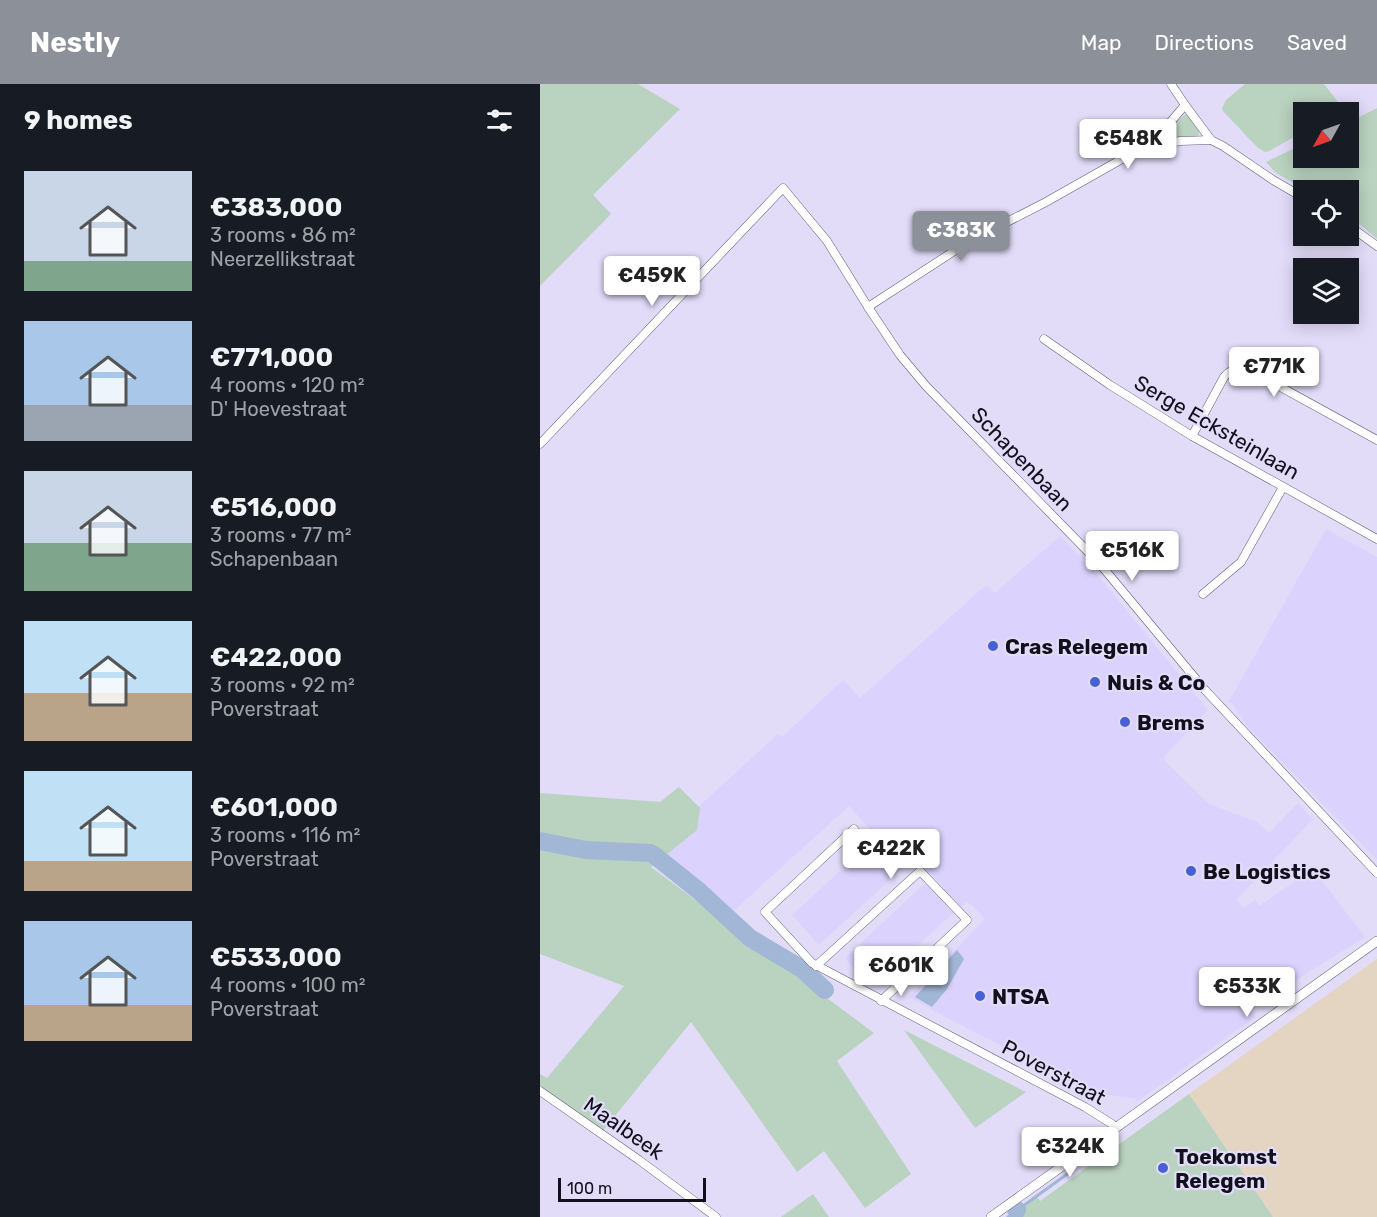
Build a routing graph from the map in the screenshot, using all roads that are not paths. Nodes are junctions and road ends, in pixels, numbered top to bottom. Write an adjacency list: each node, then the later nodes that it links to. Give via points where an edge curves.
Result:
1 (1171, 84): 2 (street)
2 (1185, 105): 3 (street); 4 (street)
3 (1211, 140): 4 (street); 5 (street)
4 (1149, 147): 8 (street, via 968,242)
5 (1293, 192)
6 (1359, 233): 7 (street)
7 (1377, 246)
8 (868, 307): 12 (street, Schapenbaan, via 827,241 783,188); 17 (street, Schapenbaan, via 926,386 1100,564 1205,690)
9 (1044, 339): 10 (street, Serge Ecksteinlaan)
10 (1192, 436): 11 (street, via 1224,378 1230,371 1246,368); 13 (street, Serge Ecksteinlaan)
11 (1377, 440)
12 (540, 444)
13 (1283, 488): 14 (street, Serge Ecksteinlaan); 15 (street, via 1241,562)
14 (1377, 539)
15 (1203, 594)
16 (854, 829): 19 (street, Poverstraat, via 765,912)
17 (1377, 873)
18 (1377, 941): 22 (street, Poverstraat)
19 (816, 966): 20 (street, Poverstraat); 20 (street, via 920,871 966,920)
20 (881, 1001): 22 (street, Poverstraat, via 1085,1107)
21 (540, 1091): 23 (street, Maalbeek)
22 (1116, 1128): 24 (street)
23 (716, 1217)
24 (992, 1217)

